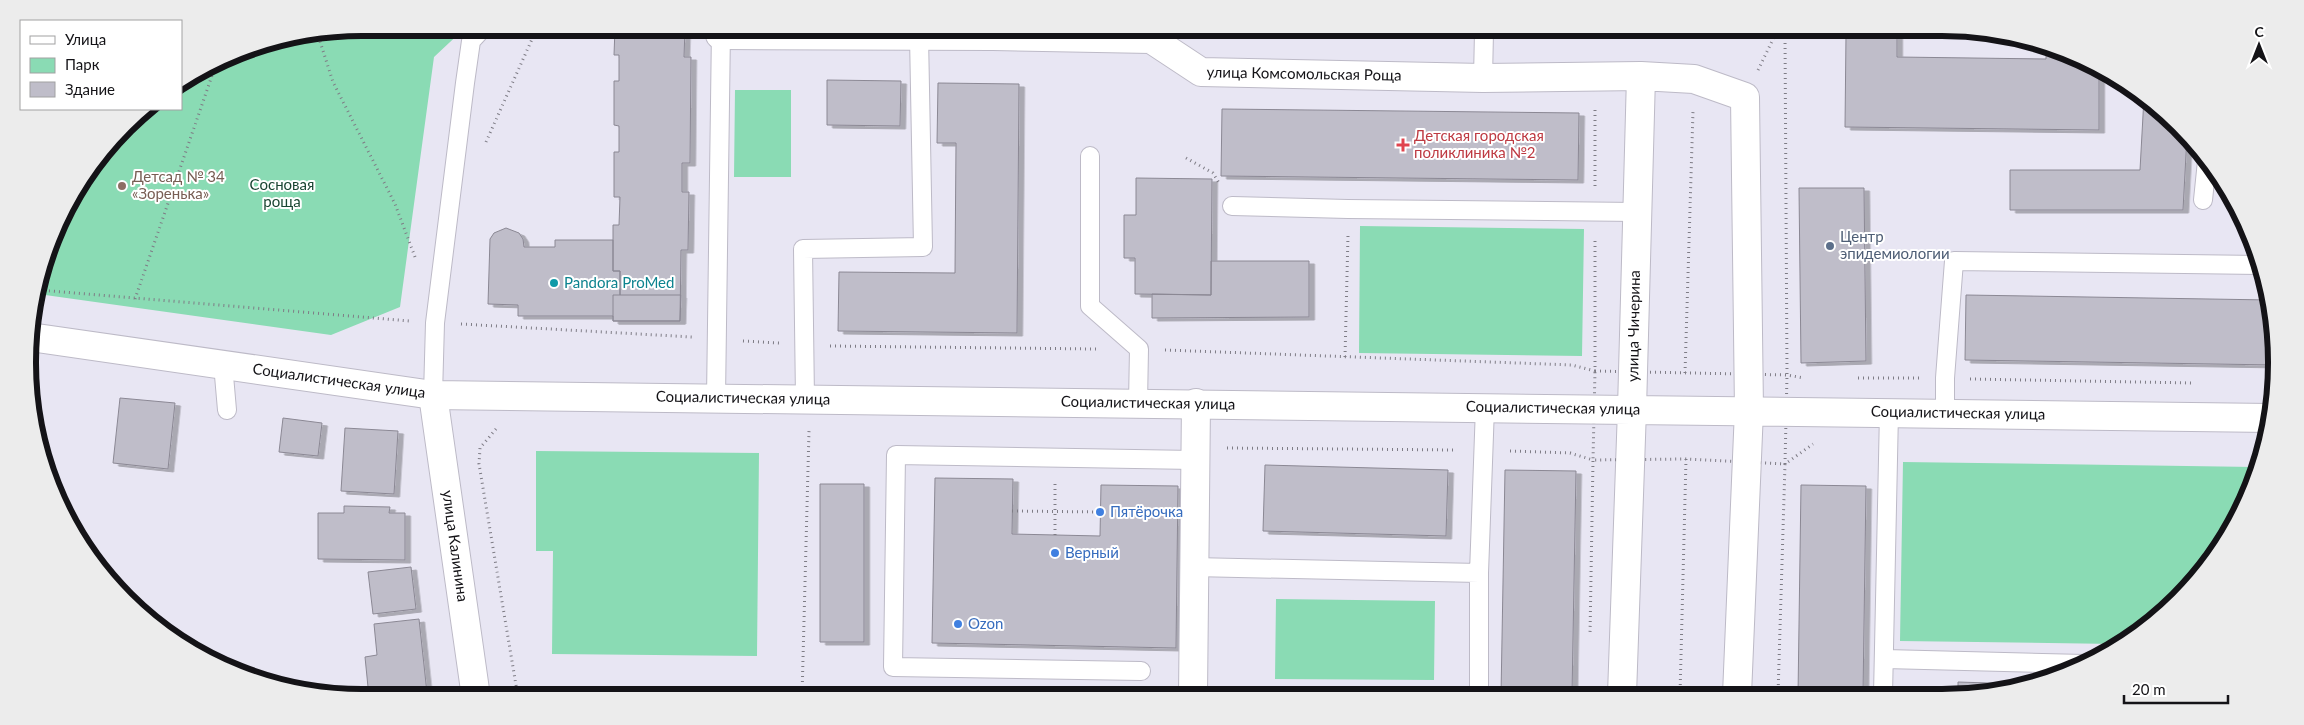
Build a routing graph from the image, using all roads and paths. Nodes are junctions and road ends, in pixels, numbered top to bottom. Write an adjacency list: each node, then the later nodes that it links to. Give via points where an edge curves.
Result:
1 (476, 36): 26 (lane, via 471,41)
2 (533, 36): 13 (path)
3 (720, 36): 28 (lane)
4 (929, 36): 29 (lane, via 923,247 803,249)
5 (1152, 36): 10 (street, улица Комсомольская Роща, via 1200,72)
6 (1484, 36): 10 (lane)
7 (319, 39): 22 (path, via 333,82 395,204)
8 (213, 73): 25 (path)
9 (1641, 76): 10 (street, улица Комсомольская Роща); 11 (street, улица Комсомольская Роща); 21 (street, улица Чичерина)
10 (1483, 78)
11 (1694, 79): 33 (path); 42 (street, улица Комсомольская Роща, via 1745,96)
12 (1595, 98): 20 (path)
13 (484, 146)
14 (1090, 156): 30 (lane, via 1090,306)
15 (1186, 158): 18 (path, via 1213,173)
16 (2206, 172): 17 (lane)
17 (2203, 200)
18 (1232, 206): 19 (lane)
19 (1348, 209): 20 (lane); 31 (path)
20 (1595, 212): 21 (lane); 31 (path, via 1595,371 1572,365)
21 (1637, 212): 40 (street, улица Чичерина)
22 (416, 260)
23 (2252, 265): 44 (lane, via 1954,261 1945,378)
24 (45, 291): 25 (path)
25 (135, 299): 26 (path)
26 (436, 323): 28 (path); 34 (lane)
27 (37, 338): 32 (street, Социалистическая улица)
28 (717, 339): 29 (path); 35 (lane)
29 (805, 345): 30 (path); 36 (lane)
30 (1139, 349): 31 (path); 37 (lane)
31 (1346, 357)
32 (223, 364): 34 (street, Социалистическая улица); 41 (lane)
33 (1685, 373)
34 (434, 395): 35 (street, Социалистическая улица); 58 (street, улица Калинина)
35 (716, 398): 36 (street, Социалистическая улица)
36 (806, 399): 37 (street, Социалистическая улица)
37 (1138, 403): 38 (street, Социалистическая улица)
38 (1196, 403): 39 (street, Социалистическая улица); 49 (street)
39 (1485, 407): 40 (street, Социалистическая улица); 54 (lane)
40 (1632, 409): 42 (street, Социалистическая улица); 63 (street, улица Чичерина)
41 (227, 410)
42 (1749, 410): 43 (street, Социалистическая улица); 65 (street)
43 (1888, 412): 44 (street, Социалистическая улица); 55 (lane)
44 (1946, 413): 45 (street, Социалистическая улица)
45 (2263, 418)
46 (809, 426): 60 (path)
47 (1815, 443): 66 (path, via 1785,464)
48 (1686, 459): 64 (path)
49 (1194, 460): 53 (street); 57 (lane, via 896,455 892,667)
50 (479, 464): 59 (path)
51 (1012, 510): 52 (path)
52 (1100, 512)
53 (1194, 567): 54 (lane); 61 (street)
54 (1479, 573): 62 (lane)
55 (1884, 659): 56 (lane); 67 (lane)
56 (2067, 664)
57 (1141, 671)
58 (475, 689)
59 (517, 689)
60 (802, 689)
61 (1193, 689)
62 (1479, 689)
63 (1622, 689)
64 (1680, 689)
65 (1736, 689)
66 (1778, 689)
67 (1884, 689)

